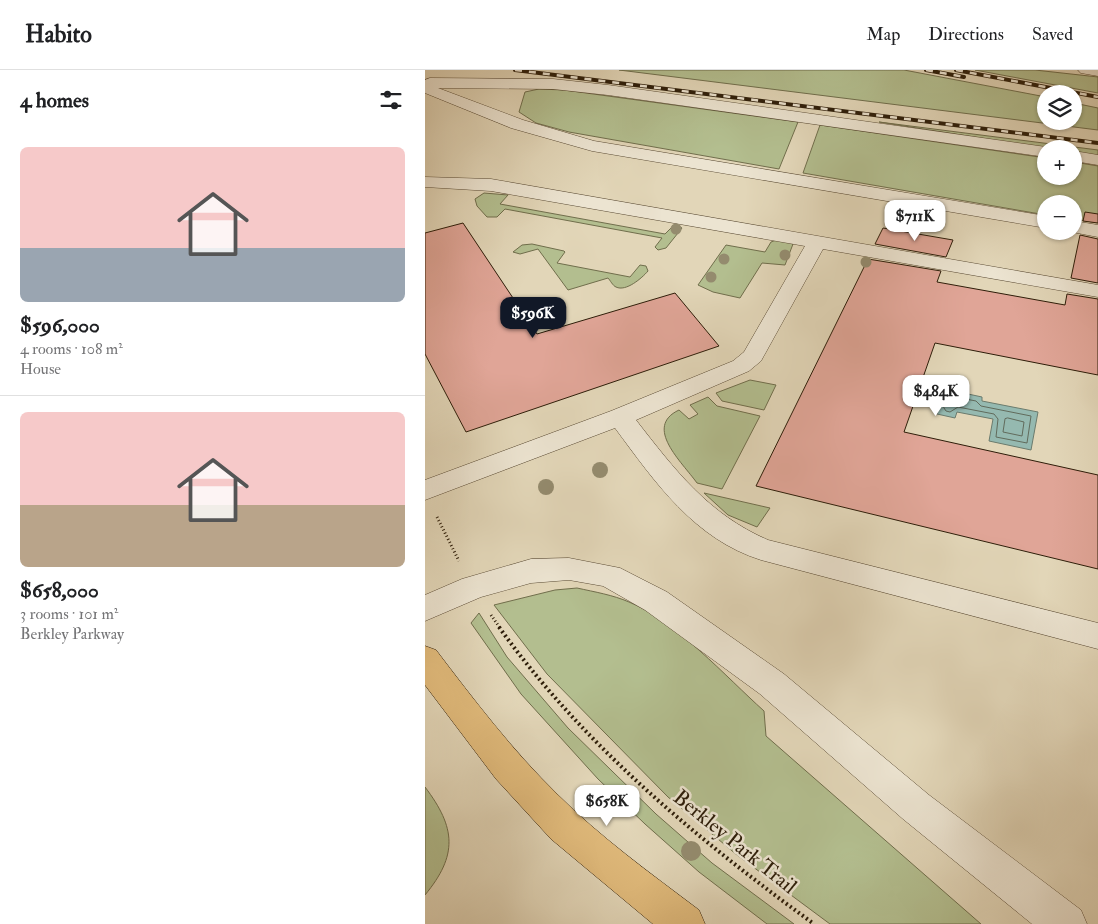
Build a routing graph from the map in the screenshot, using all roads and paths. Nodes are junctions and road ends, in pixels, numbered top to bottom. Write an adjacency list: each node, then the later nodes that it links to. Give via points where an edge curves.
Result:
1 (1086, 70): 2 (street)
2 (1098, 71)
3 (425, 84): 5 (street, via 537,84 607,90)
4 (425, 88): 9 (street, via 517,124 592,146)
5 (1037, 151)
6 (1082, 157): 7 (street)
7 (1098, 160)
8 (425, 182): 12 (street, via 491,185)
9 (1037, 220)
10 (1082, 228): 11 (street)
11 (1098, 231)
12 (817, 242): 13 (street); 14 (street, via 753,356 728,373)
13 (1098, 291)
14 (620, 417): 15 (street); 19 (street, via 689,504 737,540 761,549)
15 (425, 490)
16 (439, 522): 17 (path, Berkley Park Trail)
17 (473, 587): 18 (street); 22 (path, Berkley Park Trail, via 506,638 556,702 645,788 742,872); 23 (street, via 531,571 569,569 609,576 656,601 772,684 917,807)
18 (425, 608)
19 (1098, 636)
20 (425, 660): 21 (main road, via 491,746 563,825)
21 (685, 924)
22 (814, 924)
23 (1067, 924)

